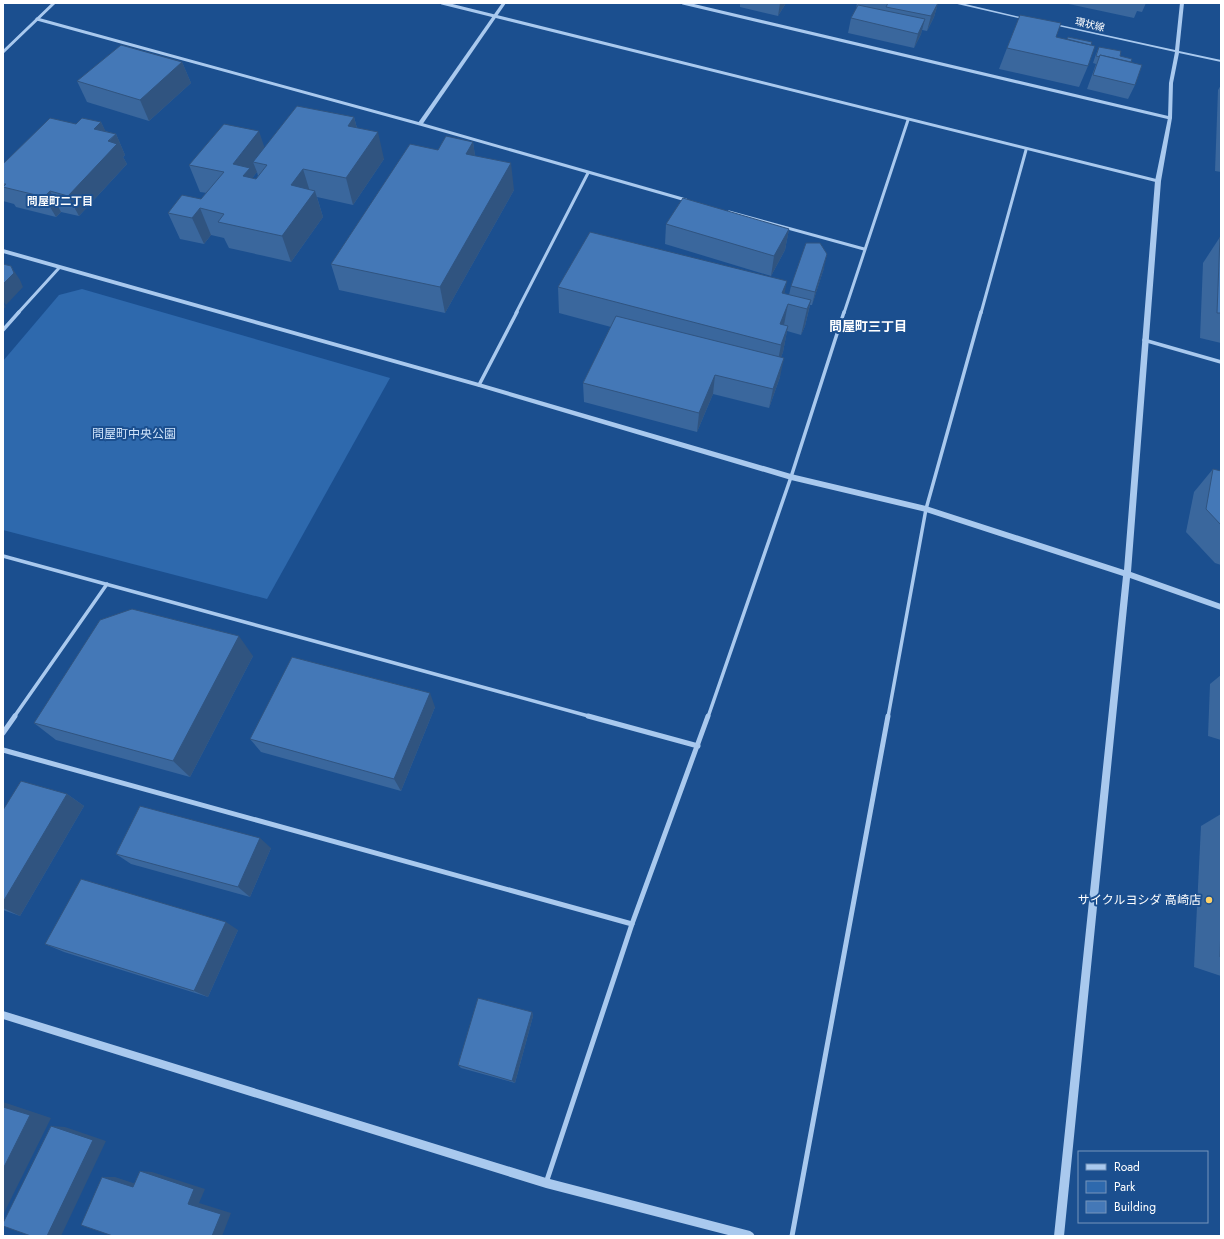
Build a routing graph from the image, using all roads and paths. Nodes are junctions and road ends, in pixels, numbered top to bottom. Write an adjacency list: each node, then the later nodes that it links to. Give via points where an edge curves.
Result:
1 (54, 3): 8 (street)
2 (442, 3): 7 (street)
3 (504, 3): 7 (street)
4 (683, 3): 14 (street)
5 (955, 3): 9 (street)
6 (1182, 3): 12 (street)
7 (494, 16): 15 (street); 16 (street)
8 (37, 19): 11 (street); 16 (street)
9 (1030, 20)
10 (1045, 23): 12 (street, 環状線)
11 (3, 52)
12 (1177, 52): 13 (street, 環状線); 14 (street, via 1171,82)
13 (1221, 61)
14 (1170, 118): 19 (street)
15 (908, 120): 17 (street); 22 (street)
16 (420, 124): 18 (street)
17 (1026, 150): 19 (street); 30 (street)
18 (588, 173): 20 (street); 28 (street)
19 (1158, 181): 26 (street)
20 (688, 200)
21 (726, 211): 22 (street)
22 (864, 249): 29 (street)
23 (3, 251): 24 (street)
24 (59, 268): 25 (street); 28 (street)
25 (3, 330)
26 (1144, 340): 27 (street); 32 (street)
27 (1221, 362)
28 (479, 385): 29 (street)
29 (791, 477): 30 (street); 36 (street)
30 (926, 509): 32 (street); 42 (street)
31 (3, 556): 33 (street)
32 (1127, 574): 34 (street); 43 (street)
33 (107, 584): 35 (street); 36 (street)
34 (1221, 608)
35 (3, 733)
36 (698, 746): 38 (street)
37 (3, 750): 38 (street)
38 (632, 924): 40 (street)
39 (3, 1015): 40 (street)
40 (546, 1183): 41 (street)
41 (750, 1236)
42 (792, 1236)
43 (1059, 1236)

